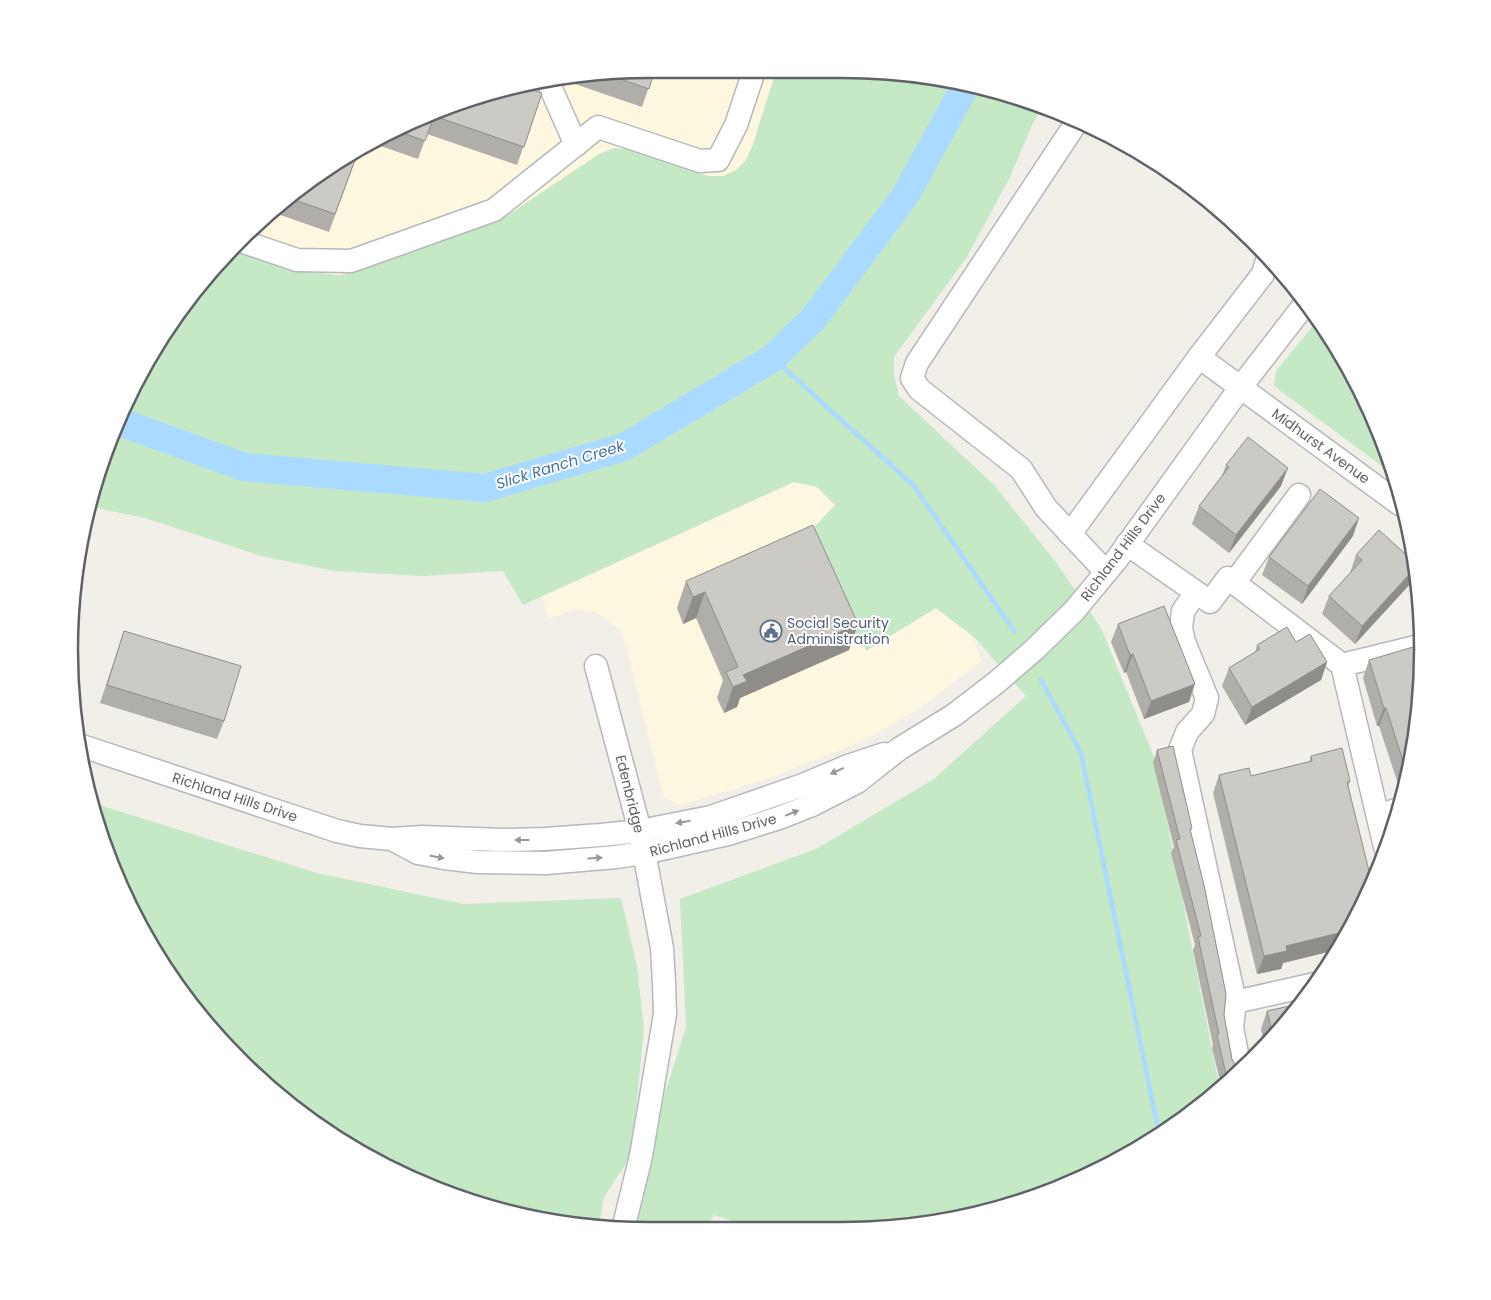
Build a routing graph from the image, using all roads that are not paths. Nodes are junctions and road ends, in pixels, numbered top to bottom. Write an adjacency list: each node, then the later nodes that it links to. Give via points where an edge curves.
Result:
1 (752, 78): 4 (street, via 736,125 718,160 700,161 598,127)
2 (550, 87): 4 (street)
3 (1073, 127): 12 (street, via 917,363 912,378 918,388 1021,469 1046,508)
4 (576, 145): 5 (street, via 494,210 351,261 298,260)
5 (247, 243)
6 (1265, 267): 8 (street, via 1263,274)
7 (1301, 309): 9 (street, Richland Hills Drive)
8 (1199, 357): 9 (street, Midhurst Avenue); 12 (street)
9 (1240, 388): 11 (street, Midhurst Avenue); 13 (street, Richland Hills Drive)
10 (1299, 495): 15 (street)
11 (1393, 498)
12 (1070, 534): 14 (street)
13 (1128, 544): 14 (street, Richland Hills Drive); 16 (street)
14 (1106, 572): 21 (street, Richland Hills Drive, via 1074,611 997,682 954,715)
15 (1234, 583): 16 (street, via 1228,578 1210,602); 18 (street)
16 (1196, 593): 29 (street, via 1183,611 1182,628 1184,642 1207,698 1203,714 1187,732 1180,750)
17 (1414, 647): 18 (street)
18 (1342, 665): 23 (street)
19 (596, 666): 24 (street, Edenbridge)
20 (86, 747): 26 (street, Richland Hills Drive, via 337,831)
21 (899, 749): 24 (street, Richland Hills Drive, one-way to 24, via 711,817); 27 (street, Richland Hills Drive, one-way to 21, via 728,834 812,805 857,782)
22 (1390, 812): 23 (street)
23 (1378, 816): 25 (street)
24 (640, 831): 26 (street, Richland Hills Drive, one-way to 26, via 545,839); 27 (street, Edenbridge)
25 (1382, 836)
26 (392, 839): 27 (street, Richland Hills Drive, one-way to 27, via 418,853 478,862 546,863)
27 (644, 853): 31 (street, Edenbridge, via 662,948 665,1014 641,1156)
28 (1304, 987): 29 (street)
29 (1235, 1002): 30 (street, via 1232,1028)
30 (1238, 1062)
31 (625, 1221)

